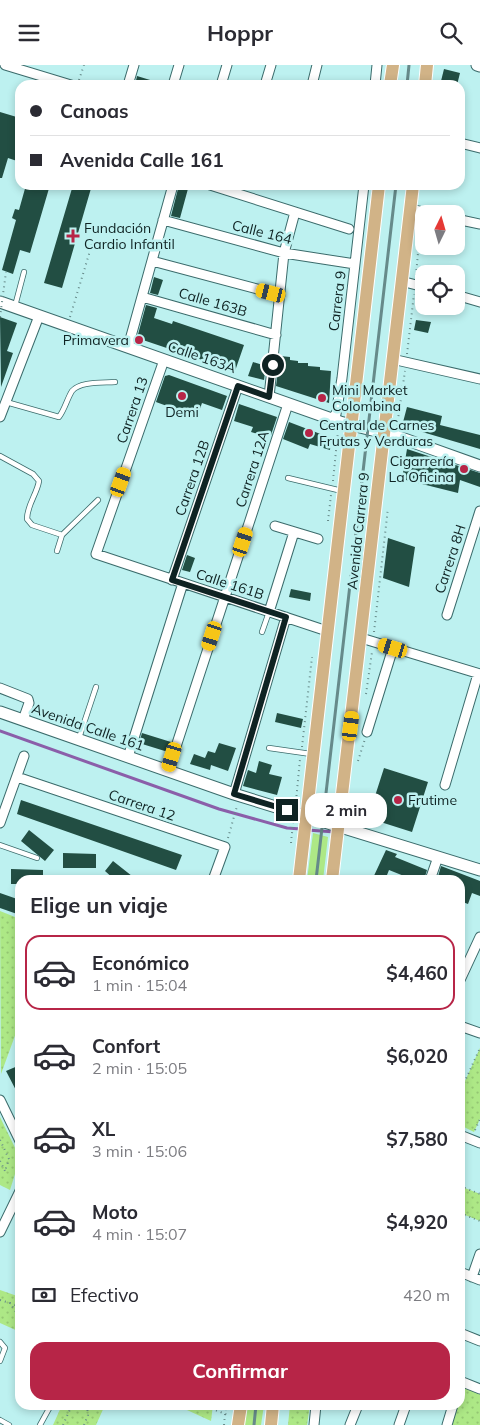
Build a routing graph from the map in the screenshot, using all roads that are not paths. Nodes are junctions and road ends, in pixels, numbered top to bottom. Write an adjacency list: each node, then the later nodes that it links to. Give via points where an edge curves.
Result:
1 (5, 65): 10 (street)
2 (134, 65): 11 (street)
3 (179, 65): 12 (street)
4 (227, 65): 13 (street)
5 (271, 65): 14 (street)
6 (317, 65): 15 (street)
7 (378, 65): 16 (street)
8 (393, 65): 17 (main road)
9 (427, 65): 18 (main road)
10 (54, 80)
11 (130, 80)
12 (174, 80)
13 (222, 80)
14 (266, 80)
15 (313, 80)
16 (376, 80)
17 (391, 80)
18 (426, 80)
19 (465, 144): 20 (street)
20 (480, 148)
21 (171, 190): 31 (street)
22 (226, 190): 30 (street)
23 (363, 190): 37 (street, Carrera 9)
24 (370, 190): 28 (main road)
25 (378, 190): 28 (main road, Avenida Carrera 9)
26 (412, 190): 27 (main road, Avenida Carrera 9)
27 (410, 209): 29 (street); 39 (main road, Avenida Carrera 9)
28 (376, 210): 60 (main road, Avenida Carrera 9)
29 (415, 210)
30 (295, 212): 34 (street); 35 (street)
31 (163, 220): 35 (street, Calle 164); 36 (street)
32 (465, 221): 33 (street)
33 (480, 224)
34 (350, 229)
35 (284, 253): 37 (street, Calle 164); 41 (street)
36 (152, 261): 41 (street); 42 (street)
37 (355, 264): 59 (street, Carrera 9, via 342,379 336,414)
38 (24, 272): 46 (lane)
39 (401, 281): 40 (street); 50 (main road, Avenida Carrera 9)
40 (415, 285)
41 (280, 295): 48 (street)
42 (142, 297): 48 (street, Calle 163B); 49 (street)
43 (465, 298): 44 (street)
44 (480, 302)
45 (0, 303): 46 (main road, Calle 163A)
46 (15, 308): 47 (main road, Calle 163A)
47 (40, 316): 49 (main road, Calle 163A); 56 (street)
48 (276, 335): 55 (street)
49 (128, 347): 51 (main road, Calle 163A)
50 (392, 359): 52 (street); 61 (main road, Avenida Carrera 9)
51 (164, 360): 54 (main road, Calle 163A); 73 (street, Carrera 13)
52 (480, 379)
53 (115, 382): 56 (lane, via 78,386 72,391 59,417)
54 (238, 386): 55 (main road, Calle 163A); 74 (street, Carrera 12B)
55 (269, 397): 57 (main road, Calle 163A)
56 (6, 402): 58 (street)
57 (288, 403): 59 (main road, Calle 163A); 76 (street, Carrera 12A)
58 (0, 417)
59 (331, 419): 60 (main road, Calle 163A)
60 (352, 425): 61 (main road, Calle 163A); 65 (main road, Avenida Carrera 9)
61 (384, 432): 63 (main road, Calle 163A); 82 (main road, Avenida Carrera 9)
62 (0, 456): 70 (lane, via 33,474 39,481 27,519 32,525)
63 (480, 466)
64 (288, 479): 65 (lane)
65 (344, 491): 80 (main road, Avenida Carrera 9)
66 (98, 500): 70 (lane)
67 (480, 511): 78 (street, Carrera 8H)
68 (275, 526): 69 (street)
69 (294, 532): 71 (street); 77 (street)
70 (62, 535): 72 (lane)
71 (318, 539)
72 (57, 551)
73 (96, 554): 74 (street, Calle 161B)
74 (172, 580): 75 (street, Calle 161B)
75 (182, 583): 76 (street, Calle 161B); 94 (street)
76 (225, 597): 77 (street, Calle 161B); 95 (street, Carrera 12A)
77 (269, 612): 79 (street, Calle 161B); 81 (lane)
78 (447, 615)
79 (286, 617): 80 (street, Calle 161B); 98 (street)
80 (327, 631): 92 (main road, Avenida Carrera 9)
81 (262, 632)
82 (361, 638): 83 (street); 101 (main road, Avenida Carrera 9)
83 (393, 648): 84 (street); 89 (street)
84 (479, 674): 97 (street)
85 (0, 687): 88 (street, via 28,699)
86 (96, 687): 90 (lane)
87 (0, 712): 88 (main road, Avenida Calle 161)
88 (23, 720): 90 (main road, Avenida Calle 161)
89 (367, 732)
90 (78, 739): 94 (main road, Avenida Calle 161)
91 (269, 748): 92 (lane)
92 (307, 753): 99 (main road, Avenida Carrera 9)
93 (24, 756): 96 (street)
94 (128, 757): 95 (main road, Avenida Calle 161)
95 (168, 771): 98 (main road, Avenida Calle 161)
96 (17, 777): 100 (street); 106 (street, Carrera 12, via 225,847)
97 (445, 785)
98 (237, 795): 99 (main road, Avenida Calle 161)
99 (306, 816): 101 (main road, Avenida Calle 161); 107 (main road, Avenida Carrera 9)
100 (0, 823)
101 (338, 826): 103 (main road, Avenida Calle 161); 108 (main road, Avenida Carrera 9)
102 (0, 845): 104 (lane)
103 (438, 857): 105 (main road, Avenida Calle 161); 109 (street)
104 (37, 858)
105 (480, 871)
106 (215, 875)
107 (299, 875)
108 (333, 875)
109 (432, 875)
110 (480, 937): 111 (street)
111 (476, 957): 112 (street)
112 (465, 973)
113 (465, 1027): 114 (street)
114 (480, 1033)
115 (0, 1100): 116 (street)
116 (15, 1131)
117 (15, 1209): 118 (street)
118 (0, 1232)
119 (480, 1255): 120 (street)
120 (476, 1279)
121 (465, 1335): 122 (street)
122 (480, 1341)
123 (0, 1342): 124 (lane, via 4,1348)
124 (0, 1361)
125 (465, 1384): 126 (street)
126 (480, 1389)
127 (48, 1410): 137 (lane)
128 (240, 1410): 135 (main road)
129 (272, 1410): 138 (main road)
130 (316, 1410): 139 (street)
131 (356, 1410): 140 (street)
132 (404, 1410): 141 (street)
133 (451, 1410): 142 (street)
134 (0, 1420): 136 (lane)
135 (239, 1423)
136 (9, 1425)
137 (40, 1425)
138 (271, 1425)
139 (314, 1425)
140 (350, 1425)
141 (399, 1425)
142 (446, 1425)

